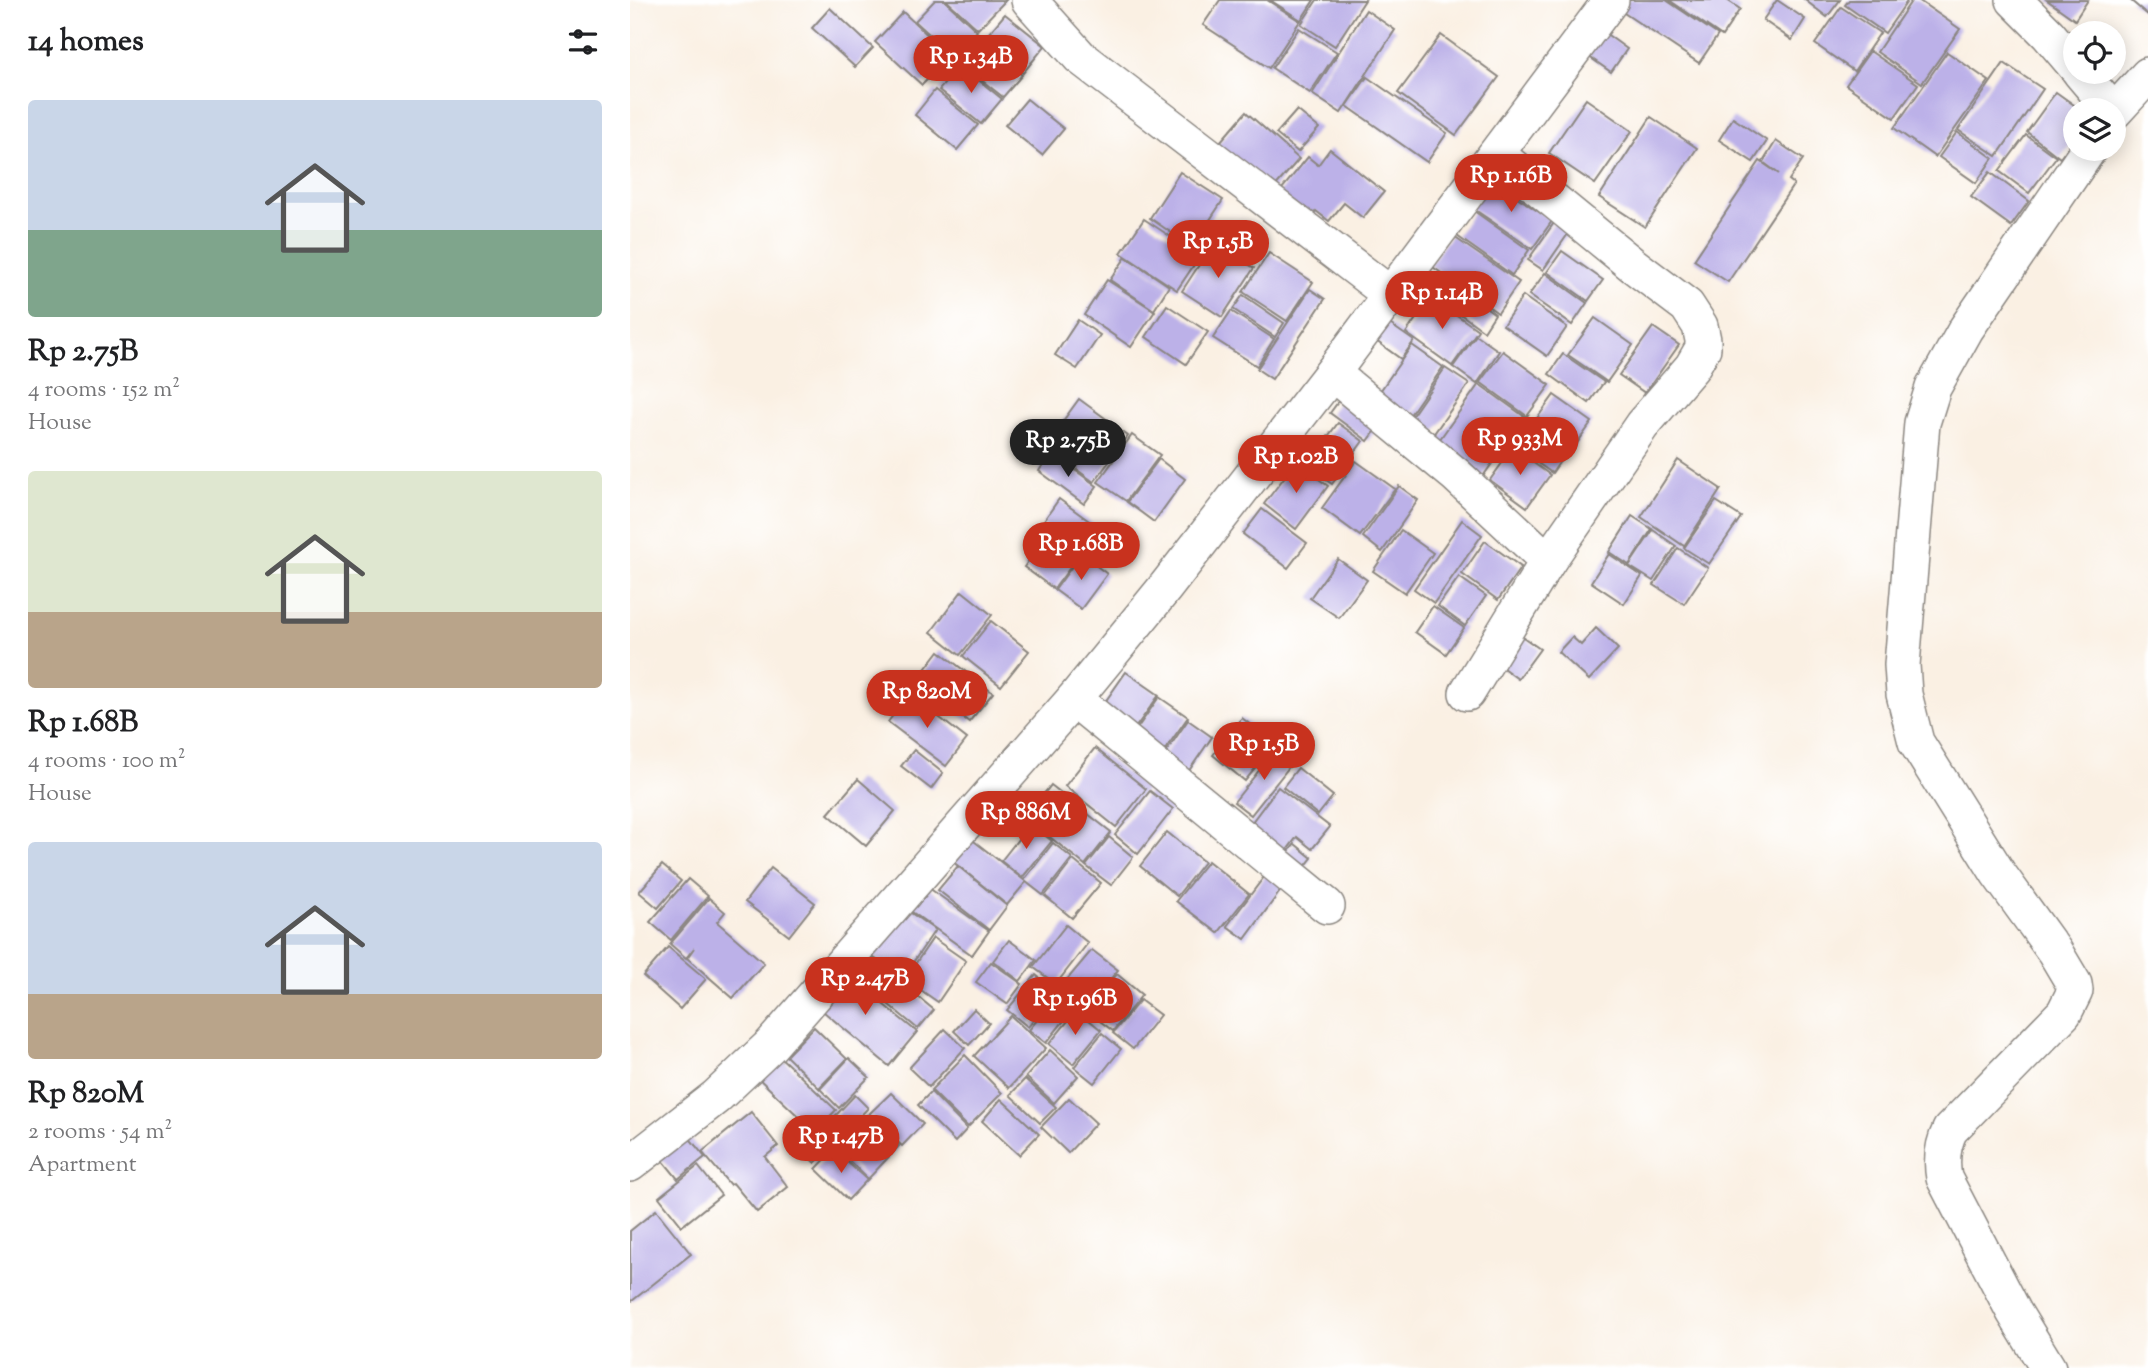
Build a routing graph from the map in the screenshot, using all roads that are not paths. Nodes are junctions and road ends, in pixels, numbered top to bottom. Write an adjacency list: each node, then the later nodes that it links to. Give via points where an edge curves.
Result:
1 (1029, 0): 11 (street, via 1080,57)
2 (1611, 0): 9 (street)
3 (2014, 0): 4 (street)
4 (2063, 53)
5 (2148, 75): 8 (street)
6 (2090, 84): 7 (street)
7 (2102, 98)
8 (2126, 98)
9 (1497, 154): 11 (street); 13 (street, via 1687,306 1703,340 1692,367 1642,425)
10 (2081, 161): 18 (street, via 1966,329 1933,388 1922,423 1902,665 1916,742 2074,984 2064,1013 1950,1130 1942,1165 1944,1178)
11 (1391, 295): 12 (street)
12 (1332, 373): 13 (street, via 1456,475); 15 (street)
13 (1548, 561): 14 (street)
14 (1467, 693)
15 (1074, 699): 16 (street); 17 (street, via 772,1045 716,1097)
16 (1327, 906)
17 (630, 1164)
18 (2048, 1368)

